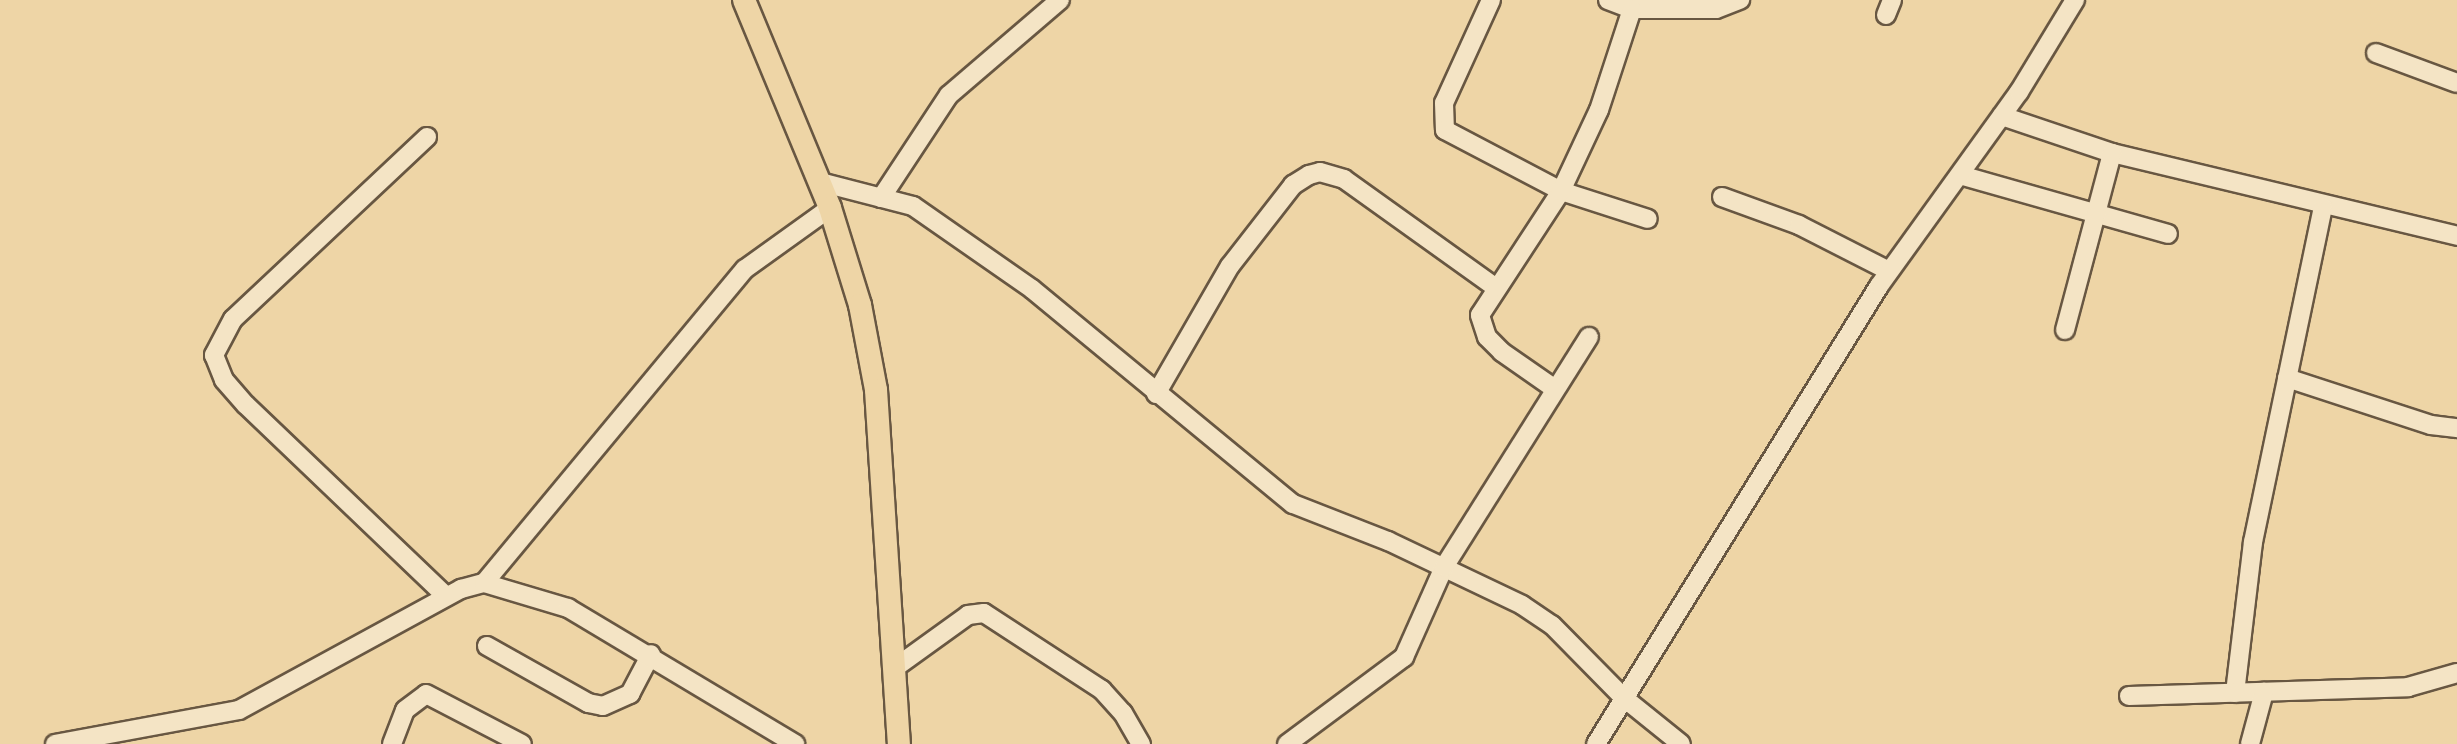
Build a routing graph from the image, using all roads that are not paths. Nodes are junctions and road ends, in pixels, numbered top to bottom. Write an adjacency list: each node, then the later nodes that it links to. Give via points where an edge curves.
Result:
1 (744, 0): 14 (main road)
2 (1060, 0): 17 (street, via 949,95)
3 (1491, 0): 15 (street, via 1444,103 1445,130)
4 (1608, 0): 7 (street)
5 (1740, 0): 7 (street, via 1716,9)
6 (2075, 0): 10 (street)
7 (1632, 9): 15 (street, via 1599,110)
8 (2376, 53): 9 (street)
9 (2457, 83)
10 (2002, 116): 12 (street); 13 (street)
11 (427, 137): 34 (street, via 233,319 214,355 224,380 246,405)
12 (2112, 153): 18 (street); 20 (street)
13 (1960, 175): 20 (street); 24 (street)
14 (820, 182): 17 (street); 19 (main road)
15 (1561, 191): 21 (street); 25 (street)
16 (1722, 197): 24 (street, via 1799,225)
17 (881, 198): 30 (street, via 913,206 1032,289)
18 (2323, 207): 23 (street); 28 (street)
19 (830, 208): 33 (street, via 745,269); 37 (main road, via 860,305 876,390)
20 (2098, 214): 22 (street); 26 (street)
21 (1648, 219)
22 (2168, 234)
23 (2457, 236)
24 (1889, 271): 42 (street)
25 (1495, 287): 29 (street, via 1480,315 1487,337); 30 (street, via 1344,179 1320,172 1309,175 1293,185 1230,266)
26 (2065, 330)
27 (1589, 337): 29 (street)
28 (2287, 378): 31 (street, via 2431,425); 40 (street, via 2253,542)
29 (1555, 389): 32 (street)
30 (1156, 394): 32 (street, via 1293,504)
31 (2457, 428)
32 (1444, 567): 42 (street, via 1552,625); 43 (street, via 1404,657)
33 (484, 583): 34 (street); 36 (street, via 568,608)
34 (446, 596): 44 (street, via 239,710)
35 (487, 646): 36 (street, via 588,703 603,706 630,694)
36 (651, 654): 47 (street)
37 (896, 667): 48 (main road); 49 (street, via 968,615 984,613 1102,690)
38 (2457, 673): 39 (street, via 2408,687)
39 (2264, 692): 40 (street); 53 (street)
40 (2235, 693): 41 (street)
41 (2129, 696)
42 (1624, 698): 51 (street); 52 (street)
43 (1314, 735): 50 (street)
44 (55, 744)
45 (392, 744): 46 (street, via 405,710 426,694)
46 (522, 744)
47 (795, 744)
48 (899, 744)
49 (1141, 744)
50 (1287, 744)
51 (1596, 744)
52 (1681, 744)
53 (2250, 744)

